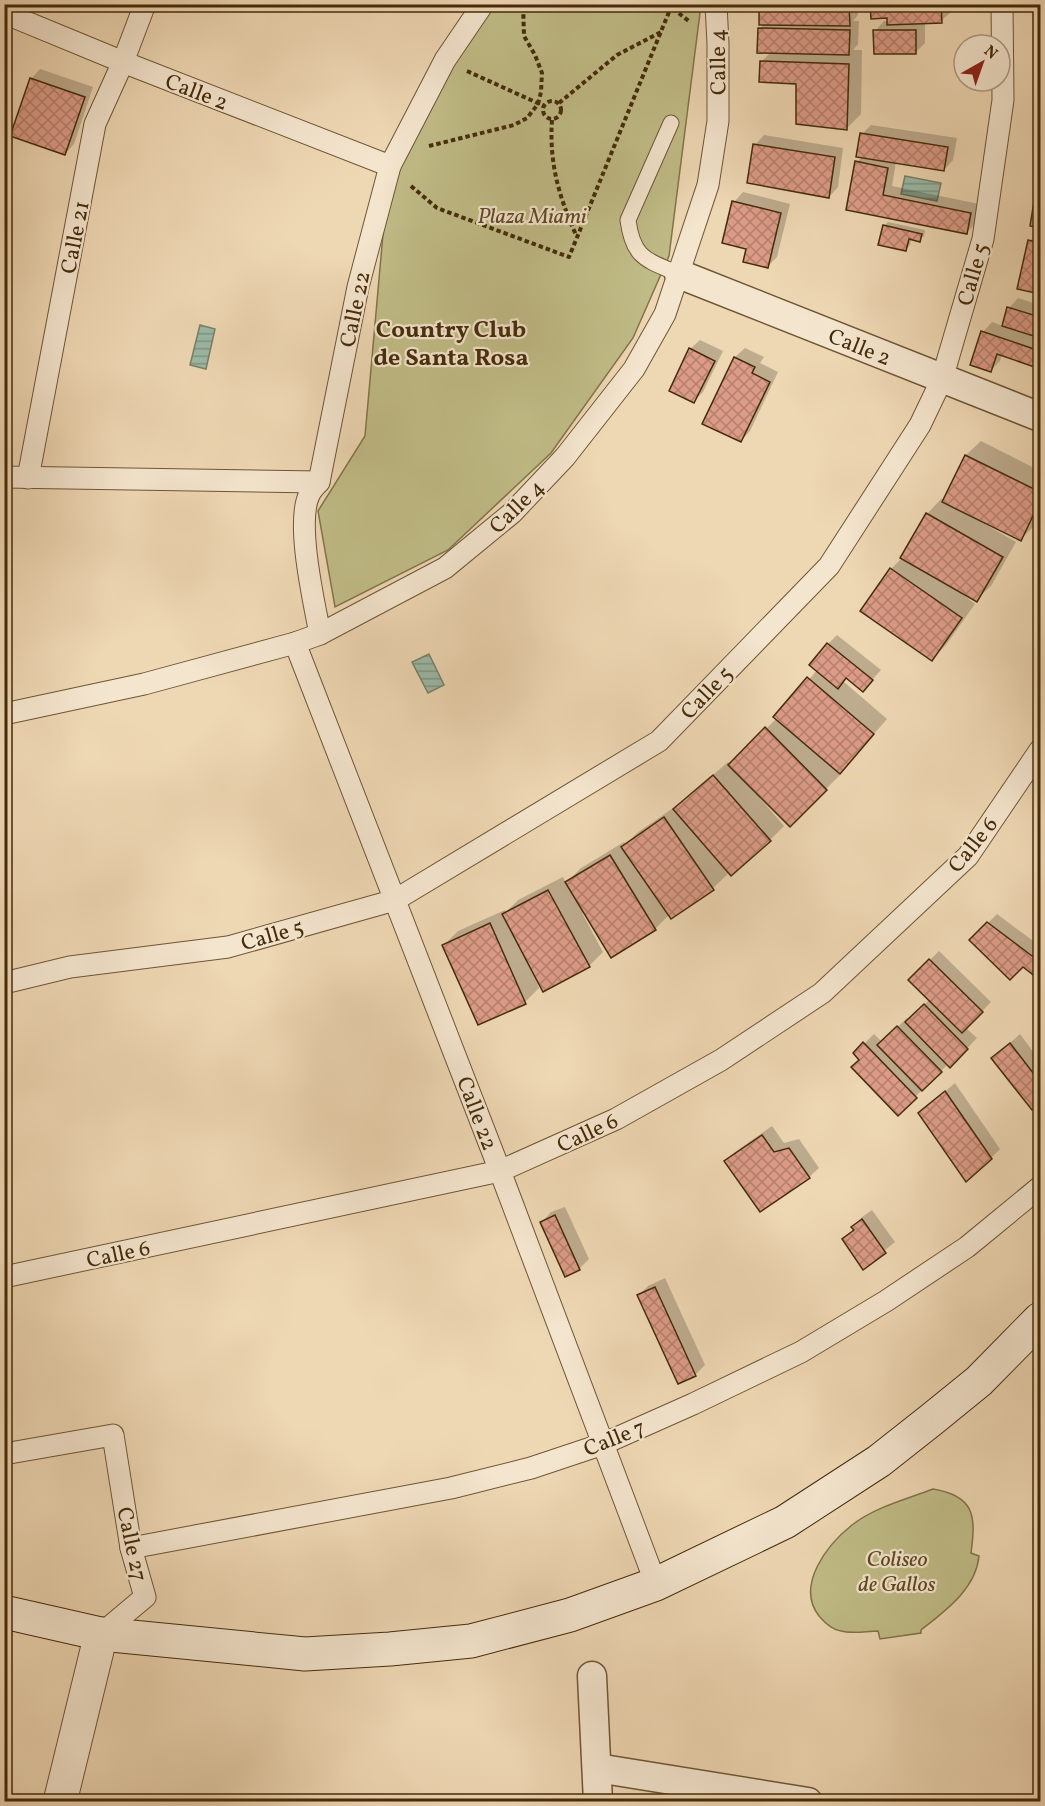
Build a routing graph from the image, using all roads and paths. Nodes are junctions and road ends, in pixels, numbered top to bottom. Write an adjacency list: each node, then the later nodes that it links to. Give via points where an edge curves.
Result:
1 (146, 4): 10 (street, Calle 21)
2 (483, 4): 9 (street, Calle 22)
3 (523, 4): 12 (path, via 524,36 542,73)
4 (716, 4): 18 (street, Calle 4, via 718,121 708,185)
5 (1002, 4): 19 (street, Calle 5, via 1002,100 983,239)
6 (671, 7): 8 (path)
7 (4, 13): 10 (street, Calle 2)
8 (661, 31): 11 (path, via 617,55); 17 (path)
9 (445, 60): 12 (path); 16 (street, Calle 22)
10 (123, 62): 16 (street, Calle 2); 22 (street, Calle 21, via 95,124)
11 (559, 103): 13 (path, via 548,102); 14 (path, via 562,114)
12 (538, 104): 13 (path); 16 (path, via 527,118 514,125 436,144)
13 (544, 106): 14 (path, via 543,113)
14 (552, 120): 17 (path, via 552,161 564,208)
15 (671, 123): 18 (lane, via 628,220 630,237 643,258)
16 (390, 166): 17 (path, via 437,208 568,257); 23 (street, Calle 22, via 358,287)
17 (577, 236)
18 (679, 274): 19 (street, Calle 2); 24 (street, Calle 4, via 665,314 634,369 565,457 512,513 445,568)
19 (942, 379): 20 (street, Calle 2); 28 (street, Calle 5, via 920,425 829,566 659,741)
20 (1041, 417)
21 (4, 477): 22 (street)
22 (28, 478): 23 (street)
23 (319, 482): 24 (street, Calle 22, via 309,494 304,540)
24 (320, 634): 25 (street, Calle 4)
25 (295, 643): 26 (street, Calle 4, via 144,684); 28 (street, Calle 22)
26 (4, 714)
27 (1041, 750): 30 (street, Calle 6, via 968,856 822,993 721,1060 616,1119)
28 (395, 900): 29 (street, Calle 5, via 228,946 70,967); 30 (street, Calle 22)
29 (4, 983)
30 (500, 1171): 32 (street, Calle 6); 34 (street, Calle 22)
31 (1041, 1187): 34 (street, Calle 7, via 967,1247 801,1352)
32 (4, 1277)
33 (1039, 1324): 37 (main road, via 979,1381 879,1461 785,1522)
34 (603, 1444): 36 (street, Calle 7, via 531,1468 451,1488); 37 (street, Calle 22)
35 (4, 1454): 36 (street, Calle 27, via 113,1435)
36 (131, 1548): 39 (street, Calle 27, via 144,1597)
37 (656, 1584): 39 (main road, via 570,1615 471,1641 390,1649 305,1654)
38 (4, 1612): 39 (main road)
39 (101, 1634): 43 (main road)
40 (592, 1676): 41 (street)
41 (597, 1768): 42 (street); 44 (street)
42 (792, 1800)
43 (60, 1802)
44 (598, 1802)

